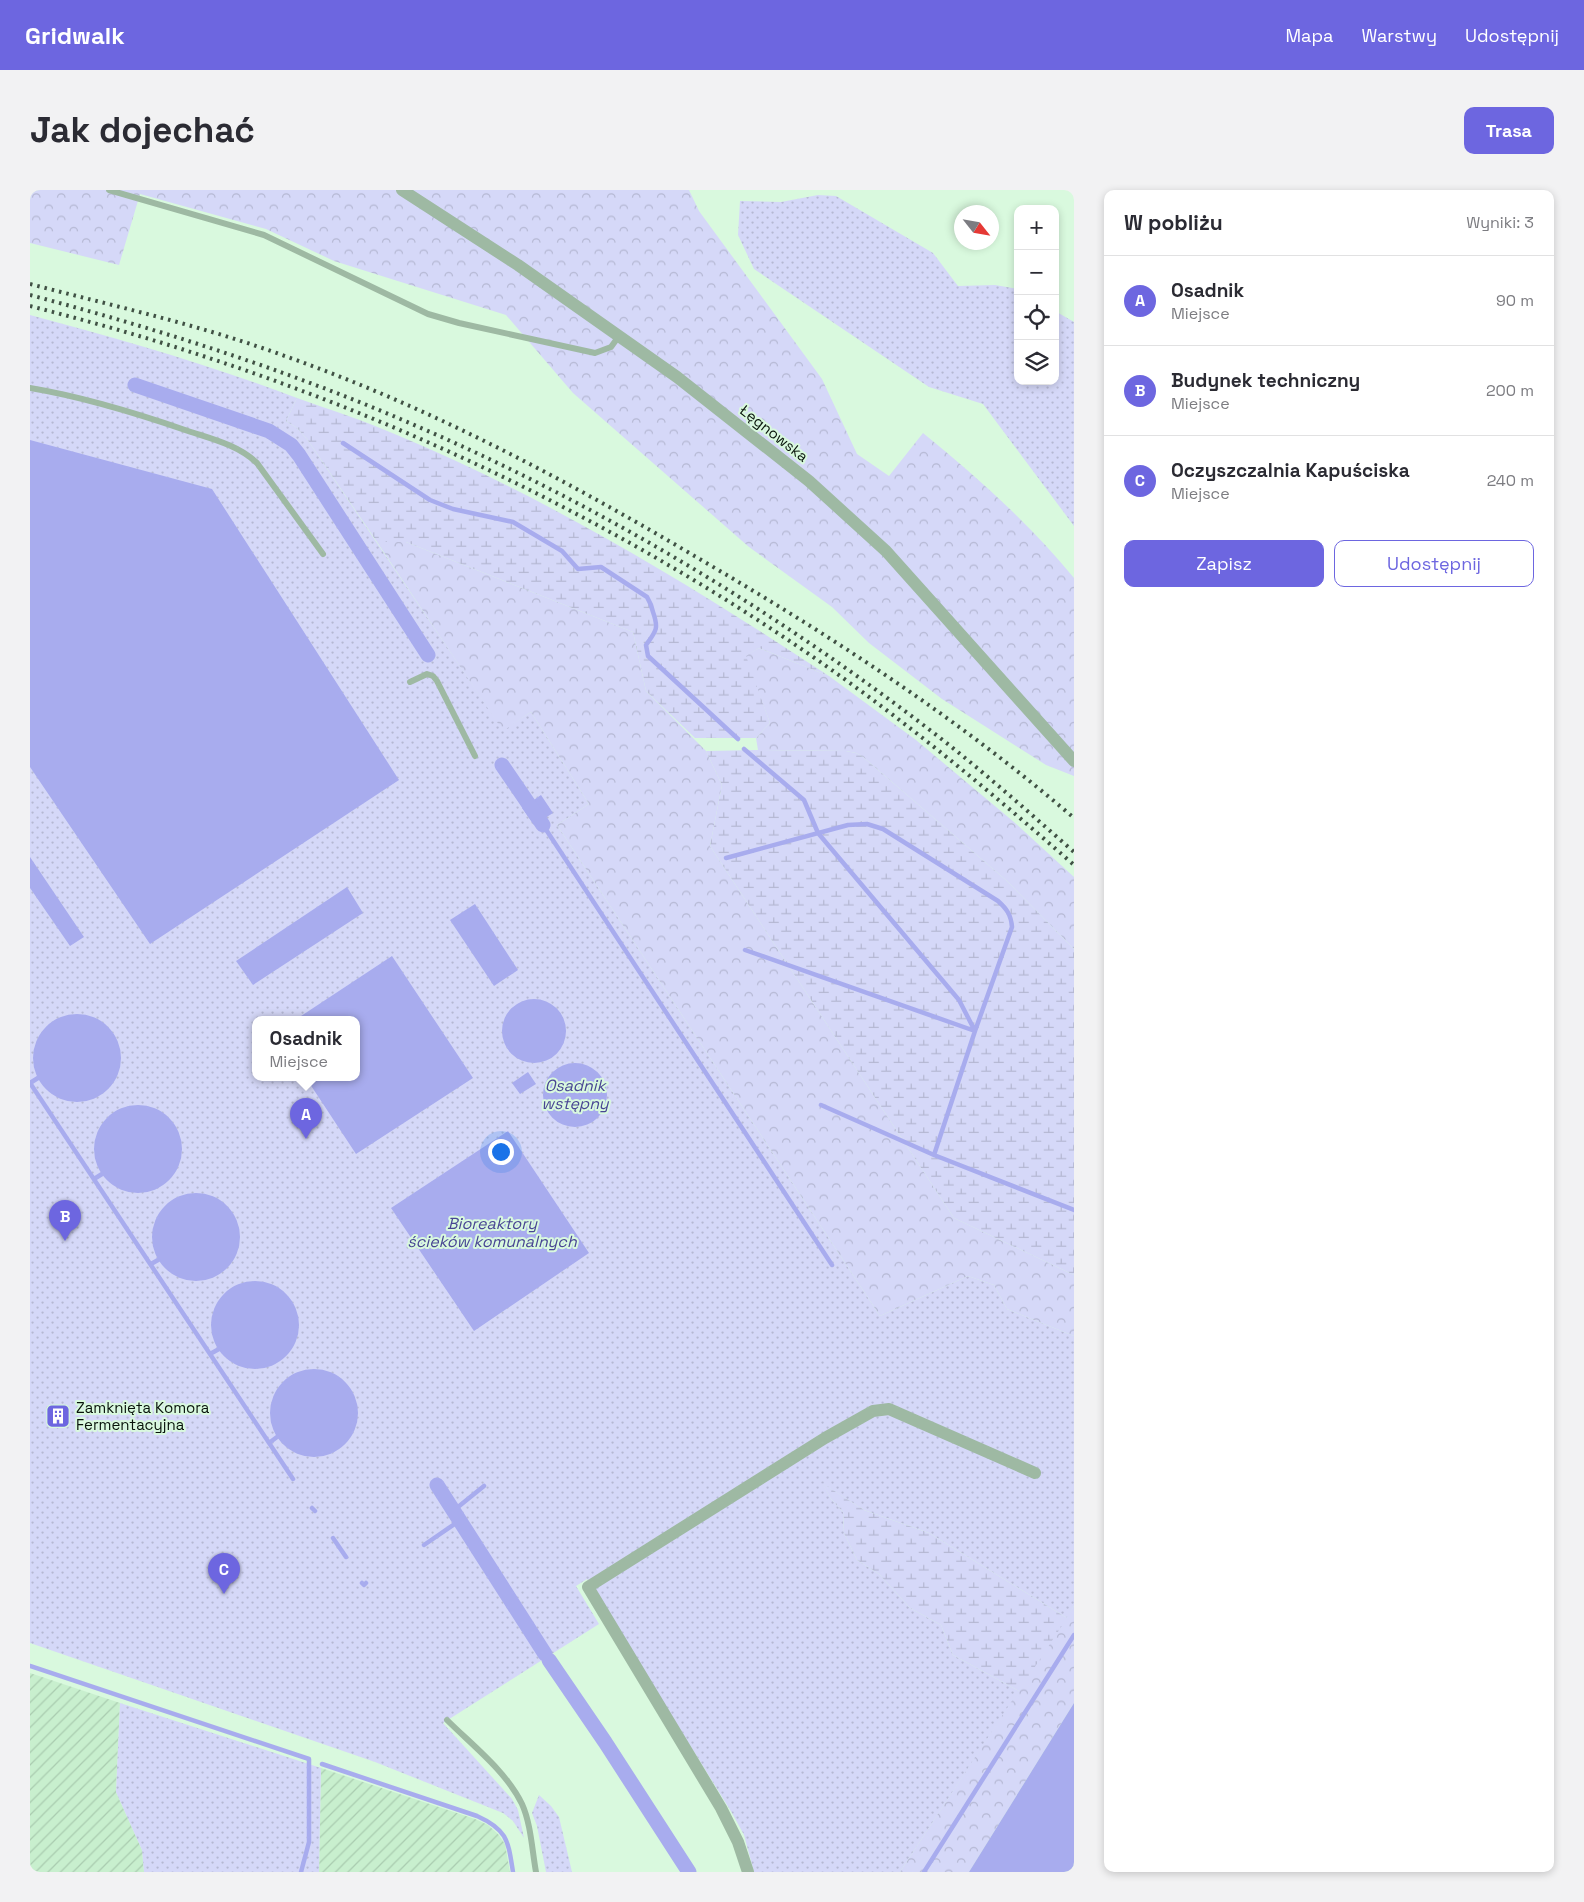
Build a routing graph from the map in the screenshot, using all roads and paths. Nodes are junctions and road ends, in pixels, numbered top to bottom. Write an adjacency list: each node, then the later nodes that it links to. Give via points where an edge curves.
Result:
1 (110, 190): 3 (lane, via 264,235 395,300 459,324 595,353 611,348)
2 (402, 190): 3 (street, Łęgnowska, via 518,265)
3 (619, 336): 8 (street, Łęgnowska, via 677,377 809,481 886,551)
4 (30, 388): 5 (lane, via 131,411 243,452 257,463)
5 (323, 554)
6 (410, 682): 7 (lane, via 428,674 438,680)
7 (475, 756)
8 (1074, 761)
9 (1035, 1473): 12 (street, via 889,1409 873,1411 586,1584 717,1802 738,1842)
10 (447, 1720): 11 (lane, via 499,1772 517,1796 525,1814)
11 (536, 1872)
12 (748, 1872)

